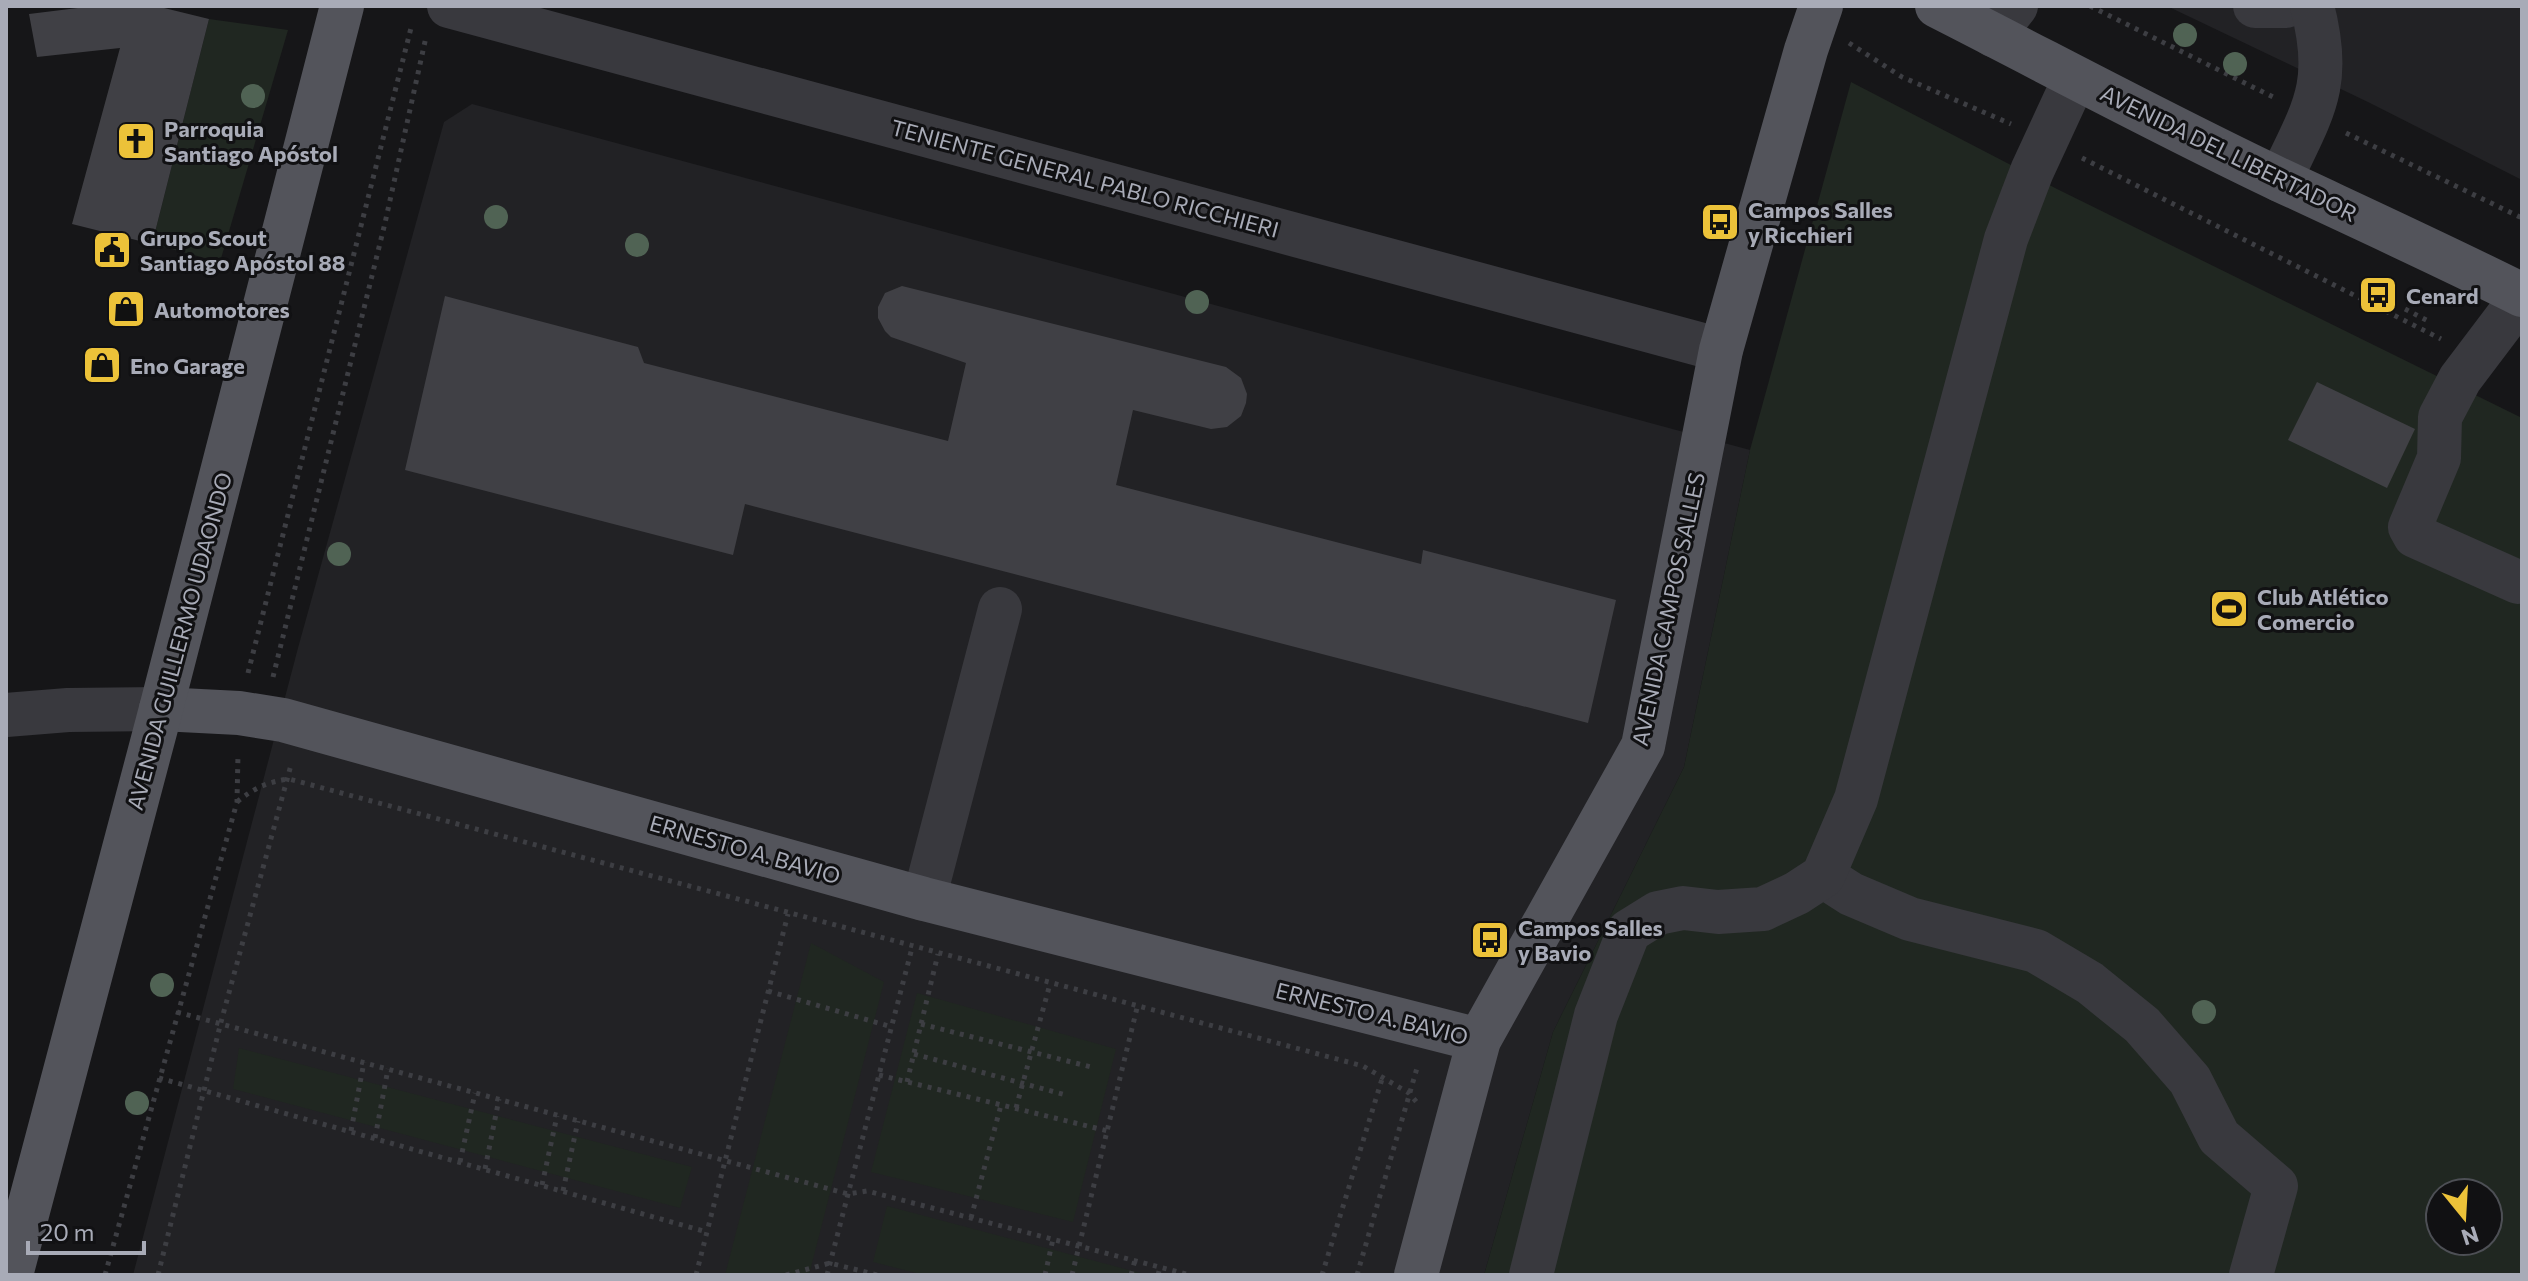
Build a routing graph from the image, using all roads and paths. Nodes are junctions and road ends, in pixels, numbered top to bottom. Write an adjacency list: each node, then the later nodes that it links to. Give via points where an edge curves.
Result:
1 (342, 6): 19 (main road, AVENIDA GUILLERMO UDAONDO)
2 (1937, 6): 8 (main road, AVENIDA DEL LIBERTADOR)
3 (2255, 6): 4 (street)
4 (2286, 6)
5 (2312, 6): 11 (street, via 2321,41 2318,96)
6 (1818, 14): 10 (path, via 1902,77); 15 (main road, AVENIDA CAMPOS SALLES)
7 (430, 16): 15 (street, TENIENTE GENERAL PABLO RICCHIERI); 20 (path); 22 (path, via 272,679)
8 (2004, 20): 9 (main road, AVENIDA DEL LIBERTADOR)
9 (2075, 78): 10 (street); 11 (main road, AVENIDA DEL LIBERTADOR)
10 (2048, 142): 16 (path); 25 (street, via 2006,239 1856,799)
11 (2280, 180): 12 (main road, AVENIDA DEL LIBERTADOR)
12 (2522, 296): 16 (street)
13 (2405, 309): 14 (path)
14 (2430, 322)
15 (1721, 350): 38 (main road, AVENIDA CAMPOS SALLES, via 1643,746)
16 (2477, 356): 17 (street, via 2440,417 2439,458 2410,527 2415,536)
17 (2518, 582)
18 (1000, 609): 26 (street)
19 (161, 709): 20 (main road, ERNESTO A. BAVIO); 21 (street, ERNESTO A. BAVIO); 70 (main road, AVENIDA GUILLERMO UDAONDO)
20 (239, 713): 22 (main road, ERNESTO A. BAVIO); 24 (path)
21 (6, 715)
22 (283, 720): 23 (path); 26 (main road, ERNESTO A. BAVIO)
23 (289, 779): 24 (path, via 267,782); 27 (path); 34 (path)
24 (237, 802): 33 (path)
25 (1823, 876): 91 (street, via 1763,909 1683,908 1658,913 1629,931 1596,1015); 92 (street, via 1910,919 2036,951 2090,983 2142,1025 2190,1080 2219,1137 2276,1186)
26 (924, 899): 37 (main road, ERNESTO A. BAVIO)
27 (788, 914): 28 (path); 31 (path)
28 (912, 948): 29 (path); 36 (path)
29 (938, 954): 30 (path); 35 (path)
30 (1050, 984): 32 (path); 39 (path)
31 (768, 991): 36 (path); 63 (path)
32 (1138, 1007): 46 (path, via 1363,1066); 60 (path)
33 (177, 1012): 34 (path); 45 (path)
34 (221, 1022): 41 (path); 49 (path)
35 (921, 1024): 39 (path); 40 (path)
36 (892, 1027): 44 (path)
37 (1430, 1029): 38 (main road, ERNESTO A. BAVIO); 51 (path)
38 (1479, 1040): 57 (main road, AVENIDA CAMPOS SALLES)
39 (1031, 1051): 42 (path); 48 (path)
40 (914, 1054): 47 (path); 48 (path)
41 (364, 1062): 43 (path); 59 (path)
42 (1095, 1068)
43 (388, 1069): 50 (path); 61 (path)
44 (879, 1075): 47 (path); 67 (path)
45 (159, 1078): 49 (path); 77 (path)
46 (1382, 1079): 51 (path); 88 (path)
47 (907, 1082): 54 (path)
48 (1023, 1083): 52 (path); 55 (path)
49 (205, 1090): 59 (path); 78 (path)
50 (475, 1093): 53 (path); 62 (path)
51 (1409, 1093): 57 (path, via 1422,1108); 89 (path)
52 (1066, 1095)
53 (499, 1099): 56 (path); 64 (path)
54 (1001, 1105): 55 (path); 68 (path)
55 (1016, 1108): 60 (path)
56 (558, 1116): 58 (path); 65 (path)
57 (1460, 1119): 90 (main road, AVENIDA CAMPOS SALLES)
58 (578, 1121): 63 (path); 66 (path)
59 (351, 1131): 61 (path)
60 (1108, 1131): 72 (path)
61 (375, 1138): 62 (path)
62 (460, 1162): 64 (path)
63 (725, 1162): 67 (path); 69 (path)
64 (485, 1169): 65 (path)
65 (542, 1185): 66 (path)
66 (563, 1191): 69 (path)
67 (848, 1194): 68 (path, via 867,1191); 74 (path)
68 (971, 1218): 71 (path)
69 (707, 1232): 79 (path)
70 (14, 1234): 76 (main road, AVENIDA GUILLERMO UDAONDO)
71 (1053, 1239): 72 (path); 83 (path)
72 (1080, 1246): 73 (path); 84 (path)
73 (1135, 1260): 75 (path); 85 (path)
74 (830, 1263): 80 (path); 81 (path); 82 (path)
75 (1160, 1267): 86 (path); 87 (path)
76 (11, 1275)
77 (105, 1275)
78 (158, 1275)
79 (696, 1275)
80 (786, 1275)
81 (827, 1275)
82 (877, 1275)
83 (1045, 1275)
84 (1072, 1275)
85 (1131, 1275)
86 (1158, 1275)
87 (1190, 1275)
88 (1322, 1275)
89 (1357, 1275)
90 (1416, 1275)
91 (1531, 1275)
92 (2251, 1275)

